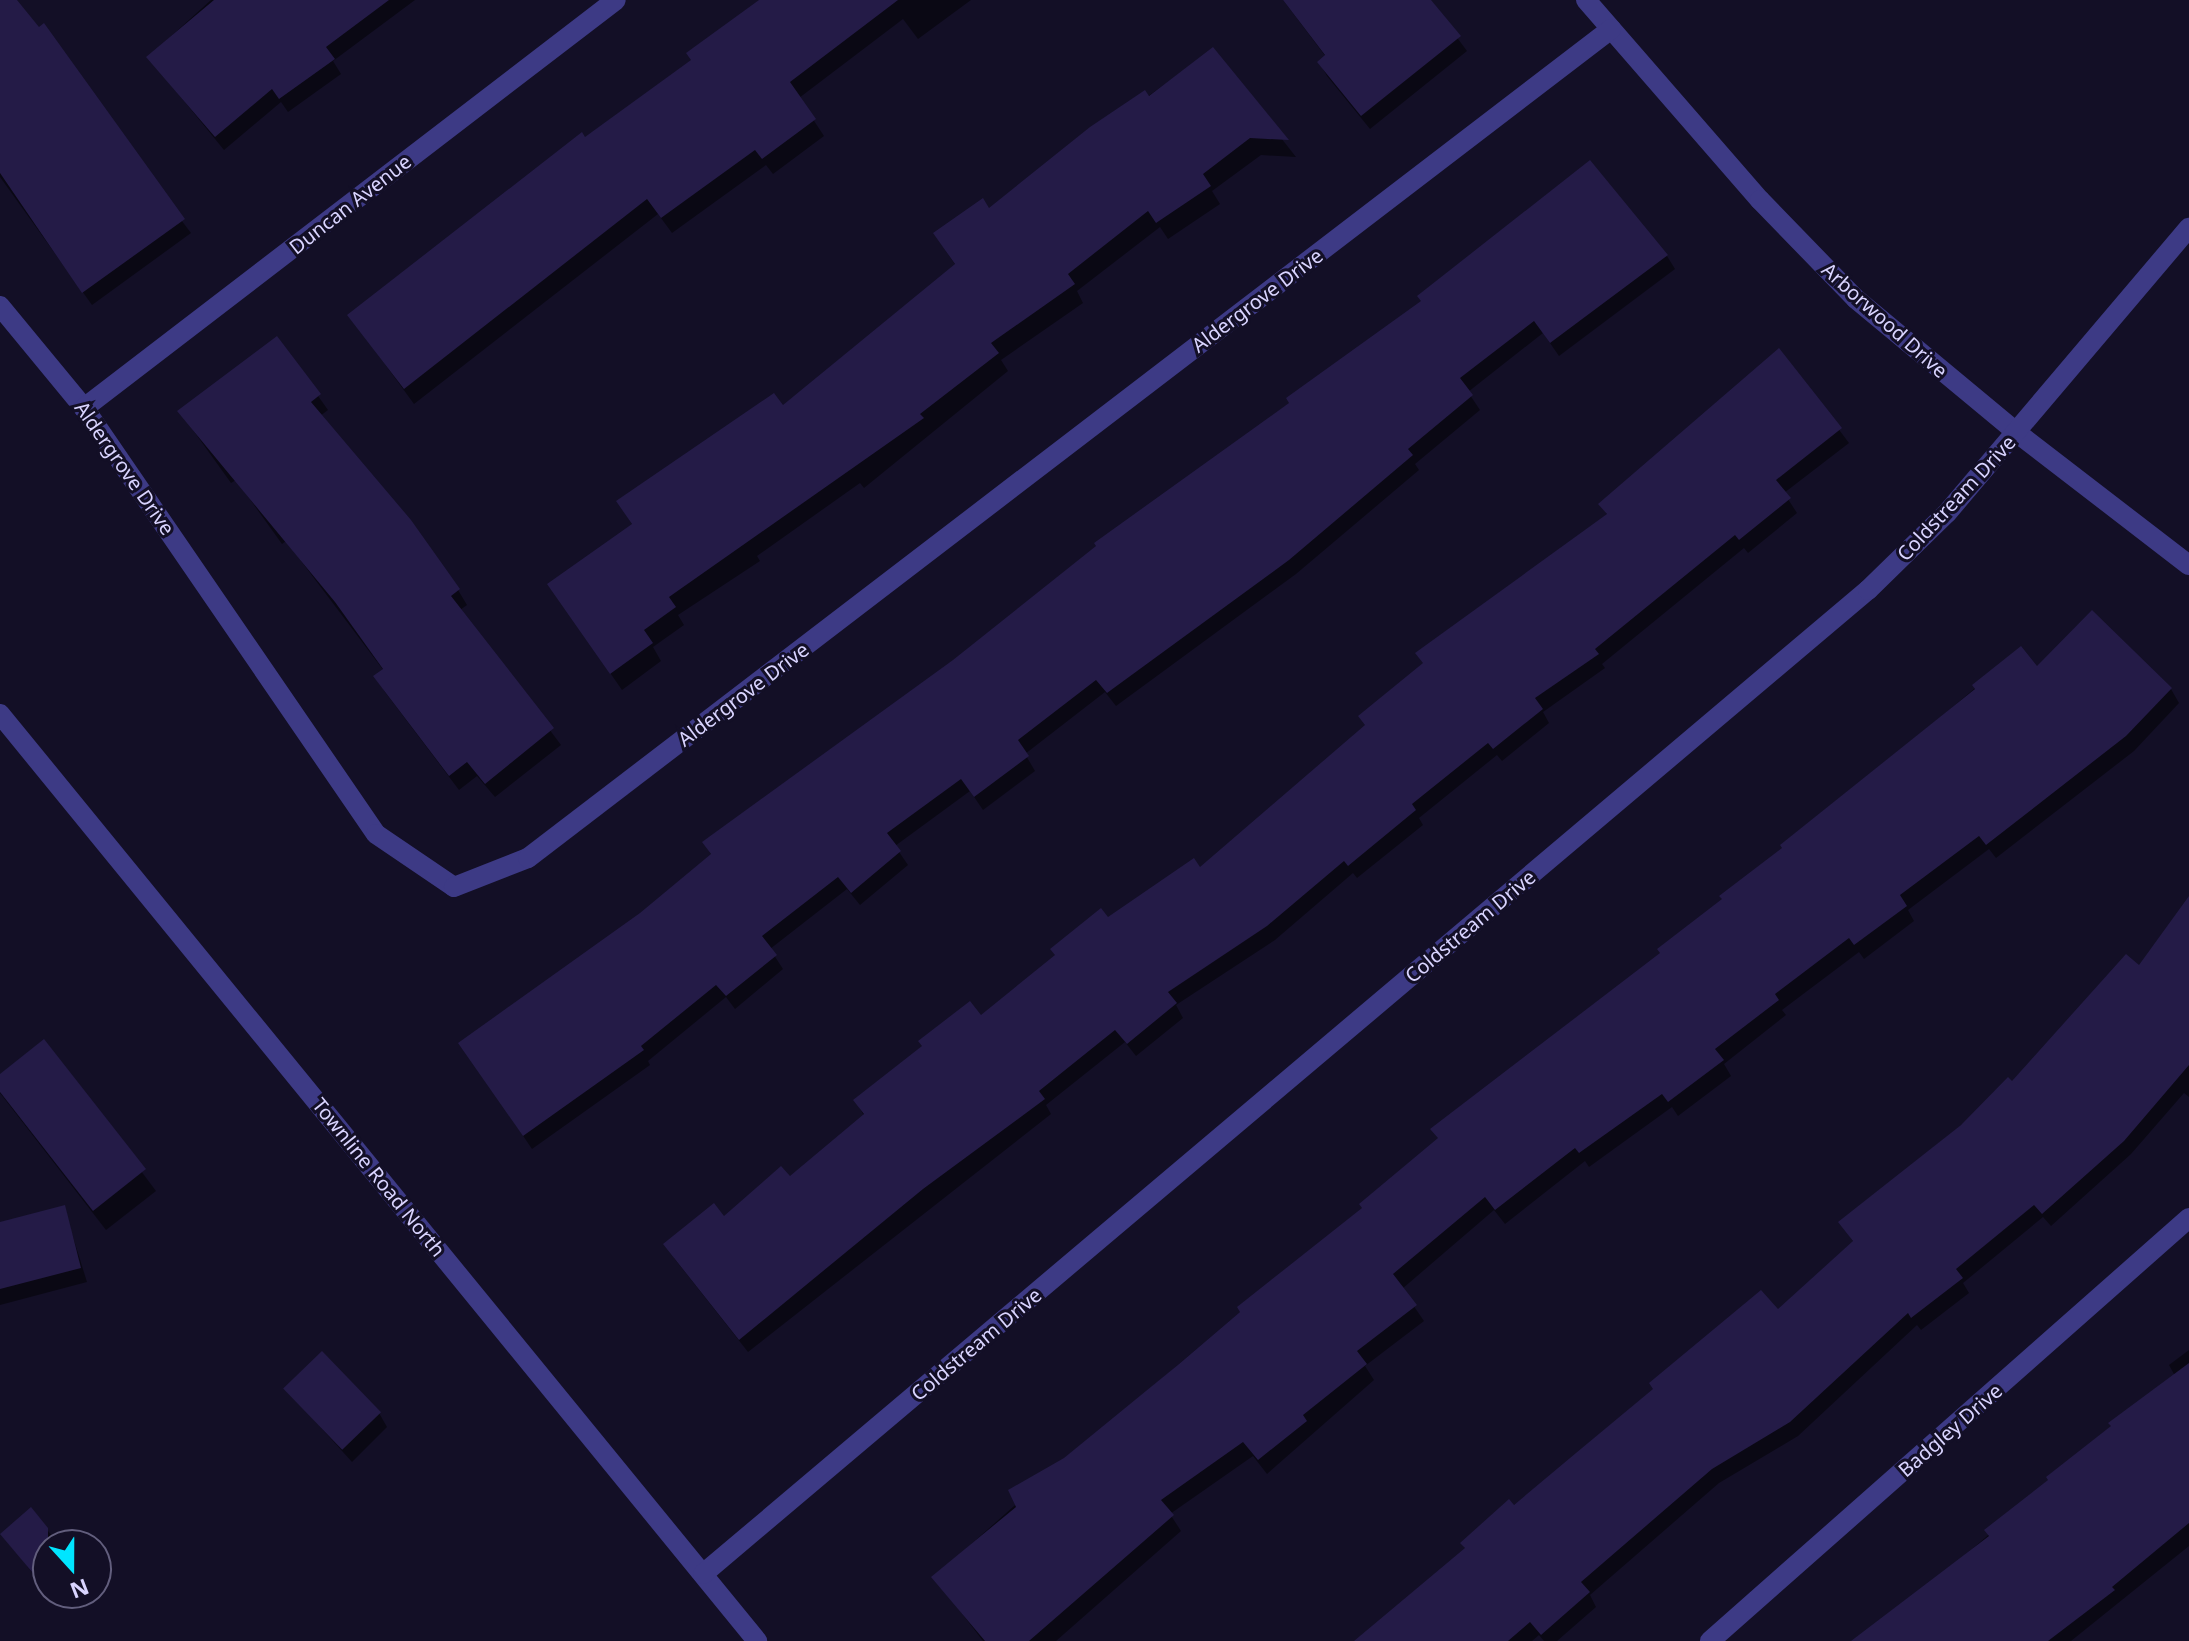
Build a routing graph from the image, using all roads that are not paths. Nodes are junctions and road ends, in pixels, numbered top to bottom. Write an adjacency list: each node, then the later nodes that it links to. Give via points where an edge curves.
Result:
1 (616, 0): 6 (street, Duncan Avenue)
2 (1586, 0): 3 (street, Arborwood Drive)
3 (1611, 29): 6 (street, Aldergrove Drive, via 528,858 454,887 376,834); 7 (street, Arborwood Drive, via 1760,200 1856,299)
4 (2189, 228): 7 (street, Coldstream Drive)
5 (0, 306): 6 (street, Aldergrove Drive)
6 (84, 408)
7 (2016, 432): 8 (street, Arborwood Drive); 11 (street, Coldstream Drive, via 1947,513 1868,590)
8 (2189, 565)
9 (0, 714): 11 (street, Townline Road North)
10 (2189, 1218): 13 (street, Badgley Drive)
11 (703, 1574): 12 (street, Townline Road North)
12 (757, 1641)
13 (1710, 1641)

